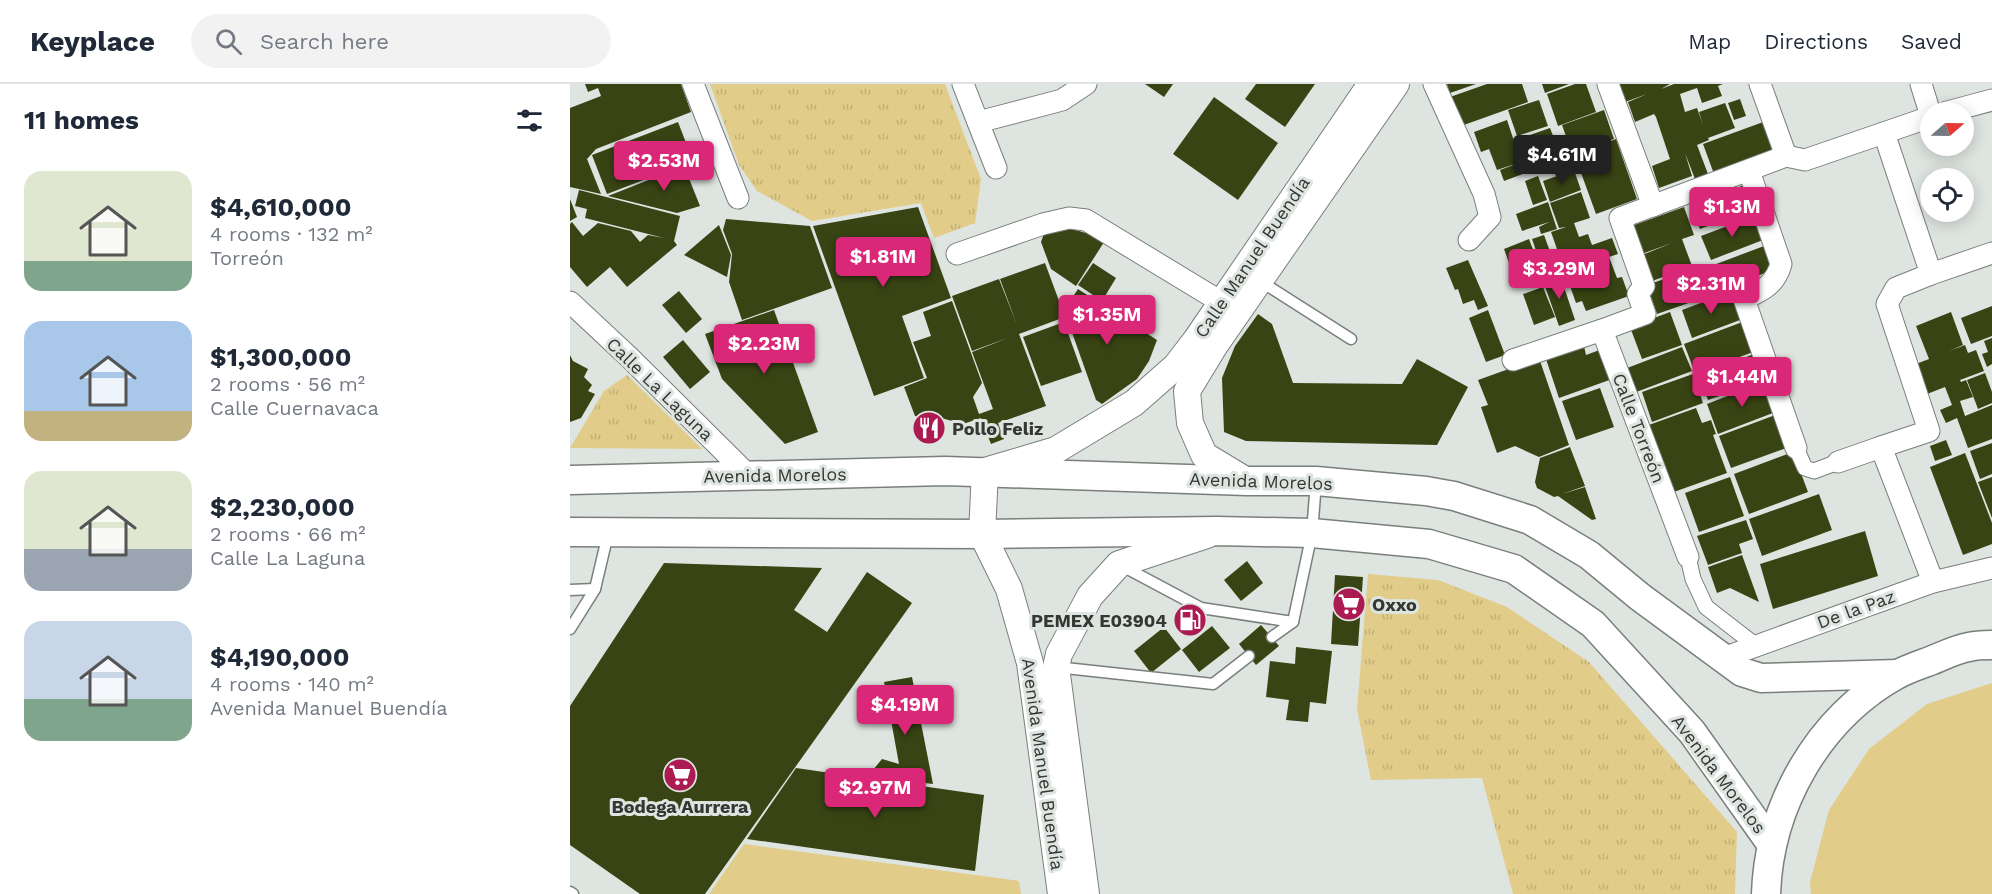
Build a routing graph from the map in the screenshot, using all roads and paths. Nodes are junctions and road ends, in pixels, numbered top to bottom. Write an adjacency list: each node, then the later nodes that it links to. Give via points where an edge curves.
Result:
1 (693, 84): 19 (street)
2 (963, 84): 14 (street)
3 (1086, 84): 14 (street, via 1062,100)
4 (1371, 84): 27 (street, Calle Manuel Buendía)
5 (1396, 84): 25 (street, Calle Manuel Buendía)
6 (1434, 84): 21 (street, via 1484,194 1490,217)
7 (1608, 84): 20 (street)
8 (1760, 84): 16 (street)
9 (1921, 84): 11 (street)
10 (1992, 100): 12 (street)
11 (1926, 102)
12 (1974, 105)
13 (1920, 119): 15 (street)
14 (978, 122): 17 (street)
15 (1884, 134): 16 (street, via 1805,160); 24 (street)
16 (1786, 156): 18 (street)
17 (996, 168)
18 (1749, 171): 20 (street); 32 (street, via 1781,264 1778,275 1766,289 1744,299)
19 (738, 198)
20 (1653, 206): 28 (street, via 1620,218 1644,286 1638,294 1645,314)
21 (1469, 240)
22 (1992, 253): 24 (street)
23 (957, 254): 27 (street, via 1043,224 1069,218 1086,220)
24 (1931, 274): 31 (street, via 1896,288 1887,304 1929,431)
25 (1260, 281): 29 (lane); 37 (street, Calle Manuel Buendía, via 1186,391 1190,423 1204,455)
26 (570, 302): 35 (street, Calle La Laguna)
27 (1221, 302): 34 (street, Calle Manuel Buendía, via 1176,366 1134,403 1056,450)
28 (1602, 330): 30 (street); 44 (street, Calle Torreón)
29 (1351, 339)
30 (1513, 360)
31 (1881, 447): 33 (street); 47 (street)
32 (1796, 448): 33 (street, via 1805,468 1814,471)
33 (1838, 462)
34 (985, 471): 35 (main road, Avenida Morelos); 37 (main road, Avenida Morelos); 43 (street)
35 (749, 476): 36 (main road, Avenida Morelos)
36 (570, 480)
37 (1247, 481): 38 (main road, Avenida Morelos)
38 (1316, 481): 42 (lane); 56 (main road, Avenida Morelos, via 1454,496 1530,520 1589,555)
39 (609, 531): 41 (main road, Avenida Morelos); 43 (main road, Avenida Morelos); 48 (lane)
40 (1217, 531): 42 (main road, Avenida Morelos); 43 (main road, Avenida Morelos); 45 (street, Avenida Manuel Buendía)
41 (570, 532)
42 (1312, 533): 50 (lane); 59 (main road, Avenida Morelos, via 1429,544 1514,569 1593,624 1692,732)
43 (981, 534): 60 (street, Avenida Manuel Buendía, via 1010,589 1030,663)
44 (1688, 557): 53 (street, Calle Torreón, via 1706,608)
45 (1119, 564): 50 (lane, via 1201,608); 57 (street, Avenida Manuel Buendía, via 1090,596)
46 (1992, 568): 47 (street, De la Paz)
47 (1933, 582): 53 (street, De la Paz)
48 (595, 589): 49 (lane); 51 (lane)
49 (570, 590)
50 (1293, 622): 52 (lane)
51 (570, 629)
52 (1272, 638)
53 (1755, 645): 56 (street, De la Paz)
54 (1992, 645): 58 (main road, via 1969,646)
55 (1249, 656): 57 (lane, via 1213,684)
56 (1723, 658): 58 (main road, Avenida Morelos, via 1742,672 1761,678)
57 (1056, 667): 61 (street, Avenida Manuel Buendía)
58 (1898, 674): 59 (main road, via 1865,695 1836,722 1807,759 1785,800)
59 (1772, 845): 62 (main road)
60 (1061, 894)
61 (1086, 894)
62 (1766, 894)

